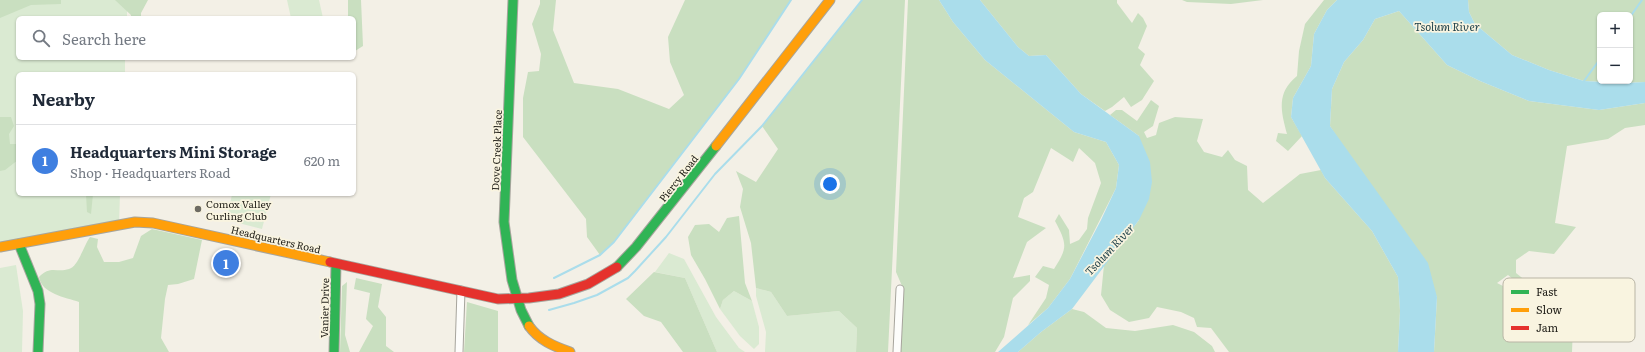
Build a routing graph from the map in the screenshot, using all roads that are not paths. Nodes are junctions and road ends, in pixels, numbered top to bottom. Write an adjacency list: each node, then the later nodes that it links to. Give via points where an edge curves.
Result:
1 (513, 0): 9 (main road, Dove Creek Place, via 504,222 506,248)
2 (830, 0): 9 (main road, Piercy Road, via 653,228 615,269 593,282 572,290 551,296)
3 (19, 244): 4 (main road, Headquarters Road); 5 (main road, Headquarters Road, via 135,222 153,223); 10 (main road, via 38,291)
4 (0, 247)
5 (336, 264): 7 (main road, Headquarters Road); 11 (main road, Vanier Drive)
6 (900, 289): 14 (street)
7 (461, 290): 8 (main road, Headquarters Road); 12 (street)
8 (498, 299): 9 (main road, Piercy Road)
9 (518, 300): 13 (main road, via 525,321 532,331 548,344)
10 (38, 352)
11 (334, 352)
12 (459, 352)
13 (570, 352)
14 (898, 352)

